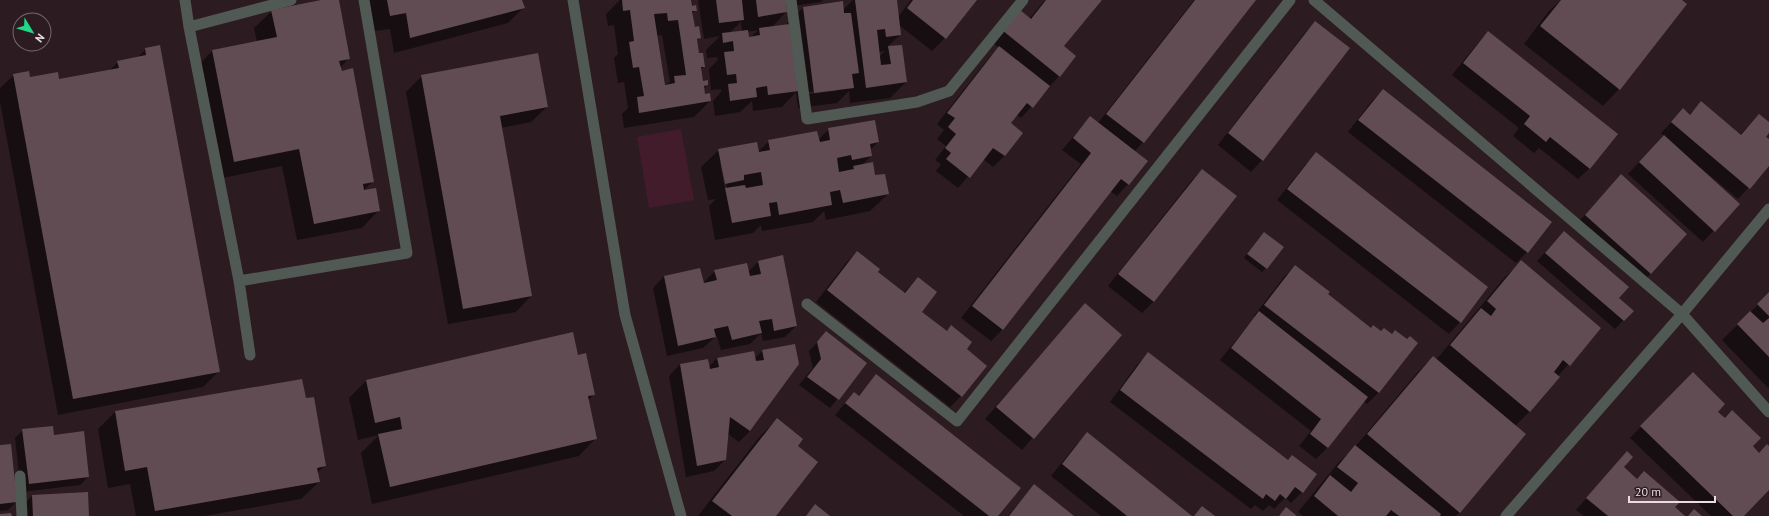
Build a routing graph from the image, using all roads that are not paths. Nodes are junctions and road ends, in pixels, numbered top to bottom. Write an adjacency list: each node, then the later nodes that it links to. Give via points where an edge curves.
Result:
1 (185, 0): 9 (street)
2 (291, 0): 9 (street)
3 (364, 0): 11 (street, via 407,253)
4 (573, 0): 18 (street, via 625,315)
5 (791, 0): 6 (street, via 807,119 917,102 949,92)
6 (1023, 0)
7 (1290, 0): 12 (street, via 957,421)
8 (1314, 0): 13 (street)
9 (189, 27): 11 (street)
10 (1769, 209): 13 (street)
11 (240, 281): 14 (street)
12 (807, 304)
13 (1682, 314): 15 (street); 19 (street)
14 (250, 355)
15 (1769, 412)
16 (20, 476): 17 (street)
17 (22, 516)
18 (682, 516)
19 (1506, 516)

